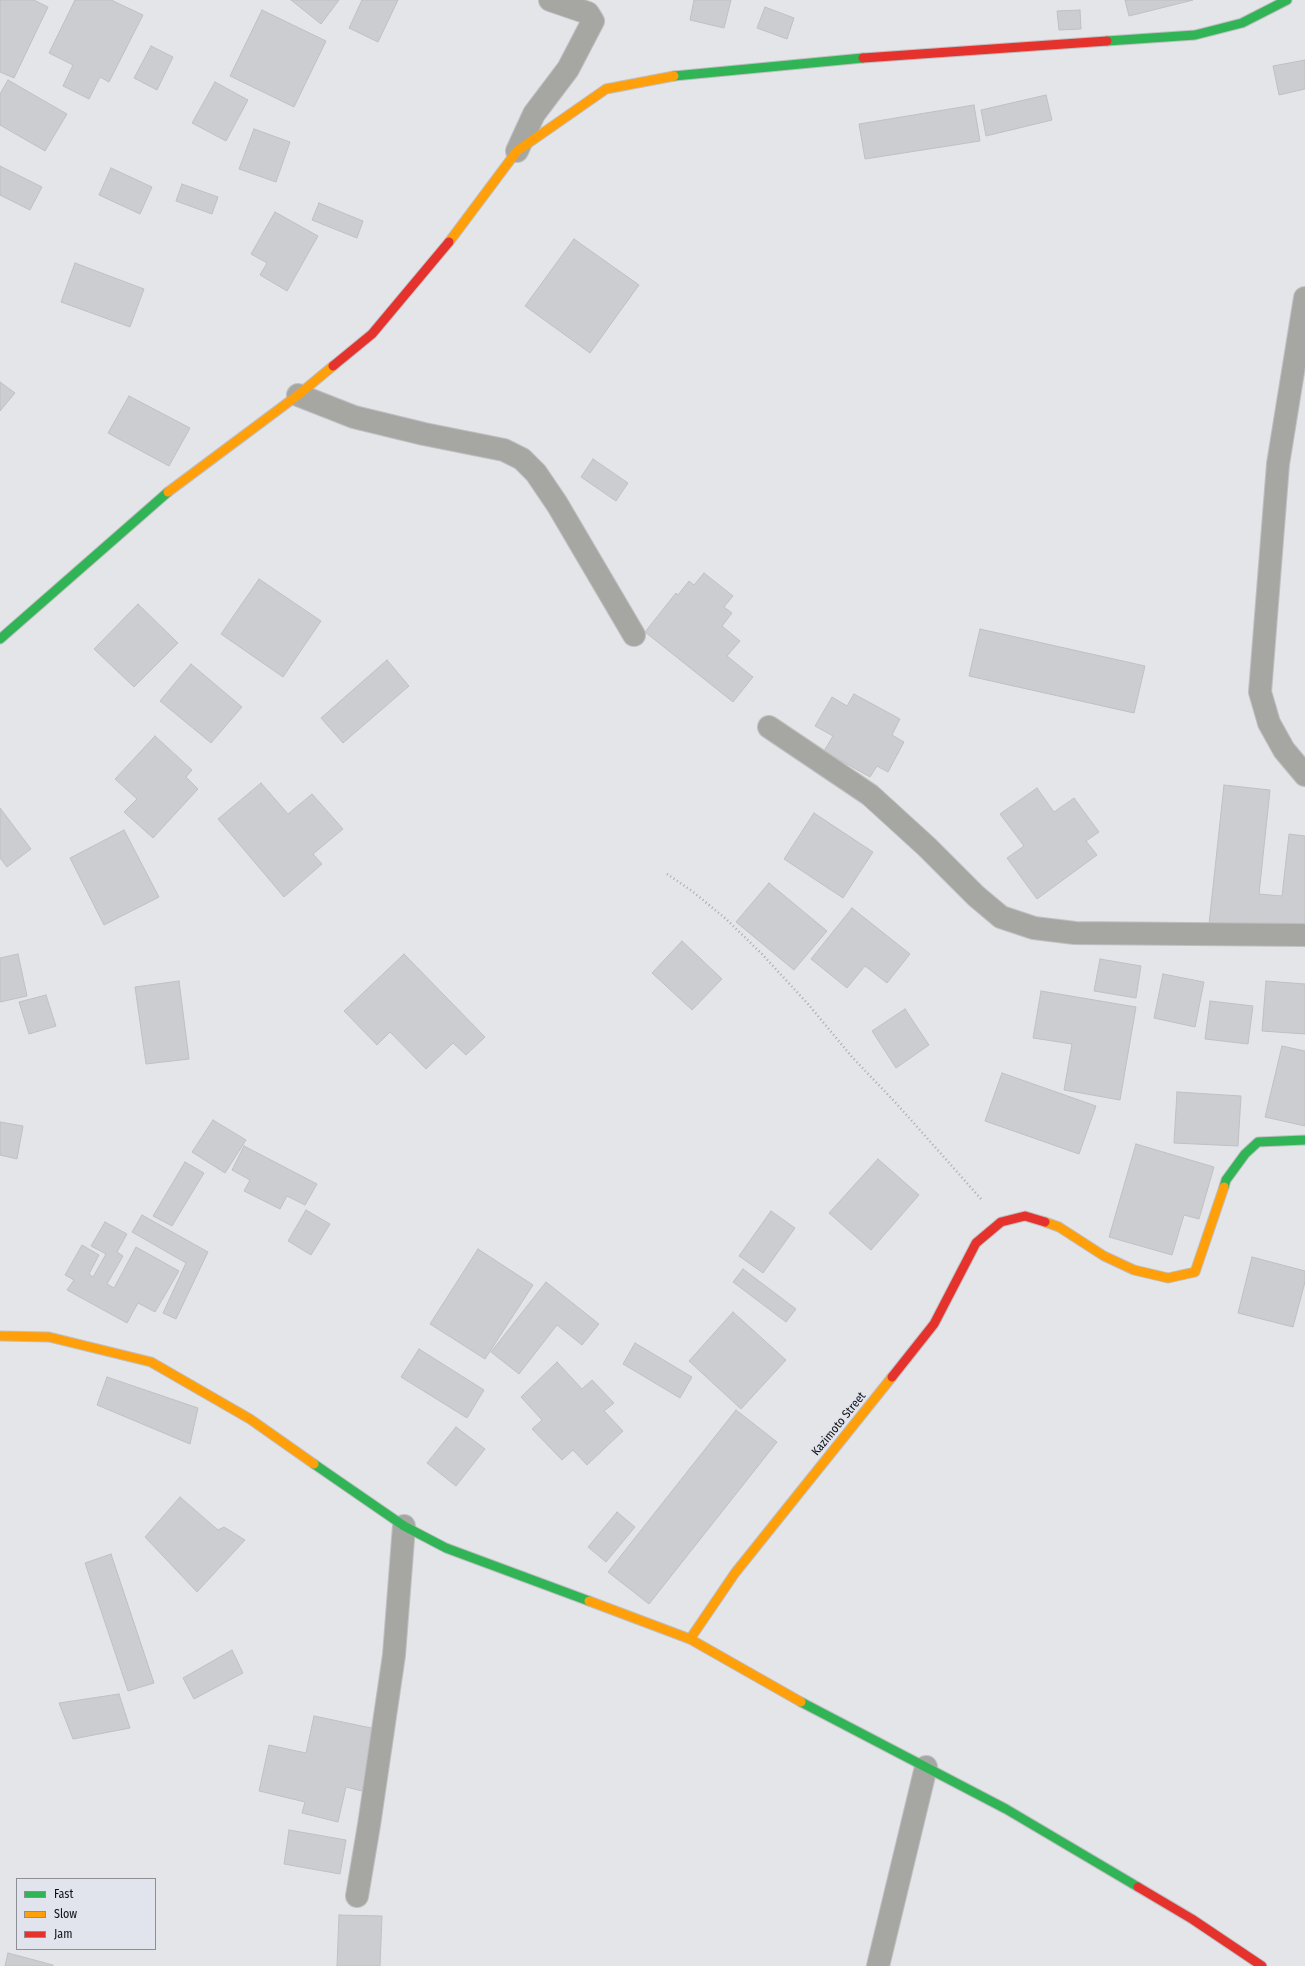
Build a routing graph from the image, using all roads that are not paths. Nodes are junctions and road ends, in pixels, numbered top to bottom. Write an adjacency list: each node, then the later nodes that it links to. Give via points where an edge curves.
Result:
1 (550, 0): 3 (street, via 588,13 593,21 568,69 534,114)
2 (1287, 0): 3 (street, via 1242,23 1195,35 869,57 676,76 606,89)
3 (517, 151): 5 (street, via 438,259 372,334)
4 (1305, 298): 9 (street, via 1278,464 1260,692 1269,723 1284,750)
5 (298, 394): 6 (street, via 354,418 504,450 522,459 536,473 557,504); 7 (street, via 174,487)
6 (634, 635)
7 (0, 639)
8 (769, 727): 10 (street, via 870,795 1001,917 1034,928 1075,933)
9 (1305, 774)
10 (1305, 935)
11 (1305, 1140): 14 (street, Kazimoto Street, via 1258,1142 1245,1154 1226,1180 1195,1272 1168,1278 1134,1270 1104,1256 1059,1227 1025,1216 1001,1222 976,1242 934,1324 735,1573)
12 (0, 1336): 13 (street, via 49,1337 151,1362 250,1419)
13 (404, 1526): 14 (street, via 446,1548); 16 (street, via 394,1656 370,1825)
14 (690, 1639): 15 (street, via 787,1695)
15 (926, 1767): 17 (street); 18 (street, via 1006,1808 1166,1903)
16 (357, 1896)
17 (878, 1966)
18 (1262, 1966)

